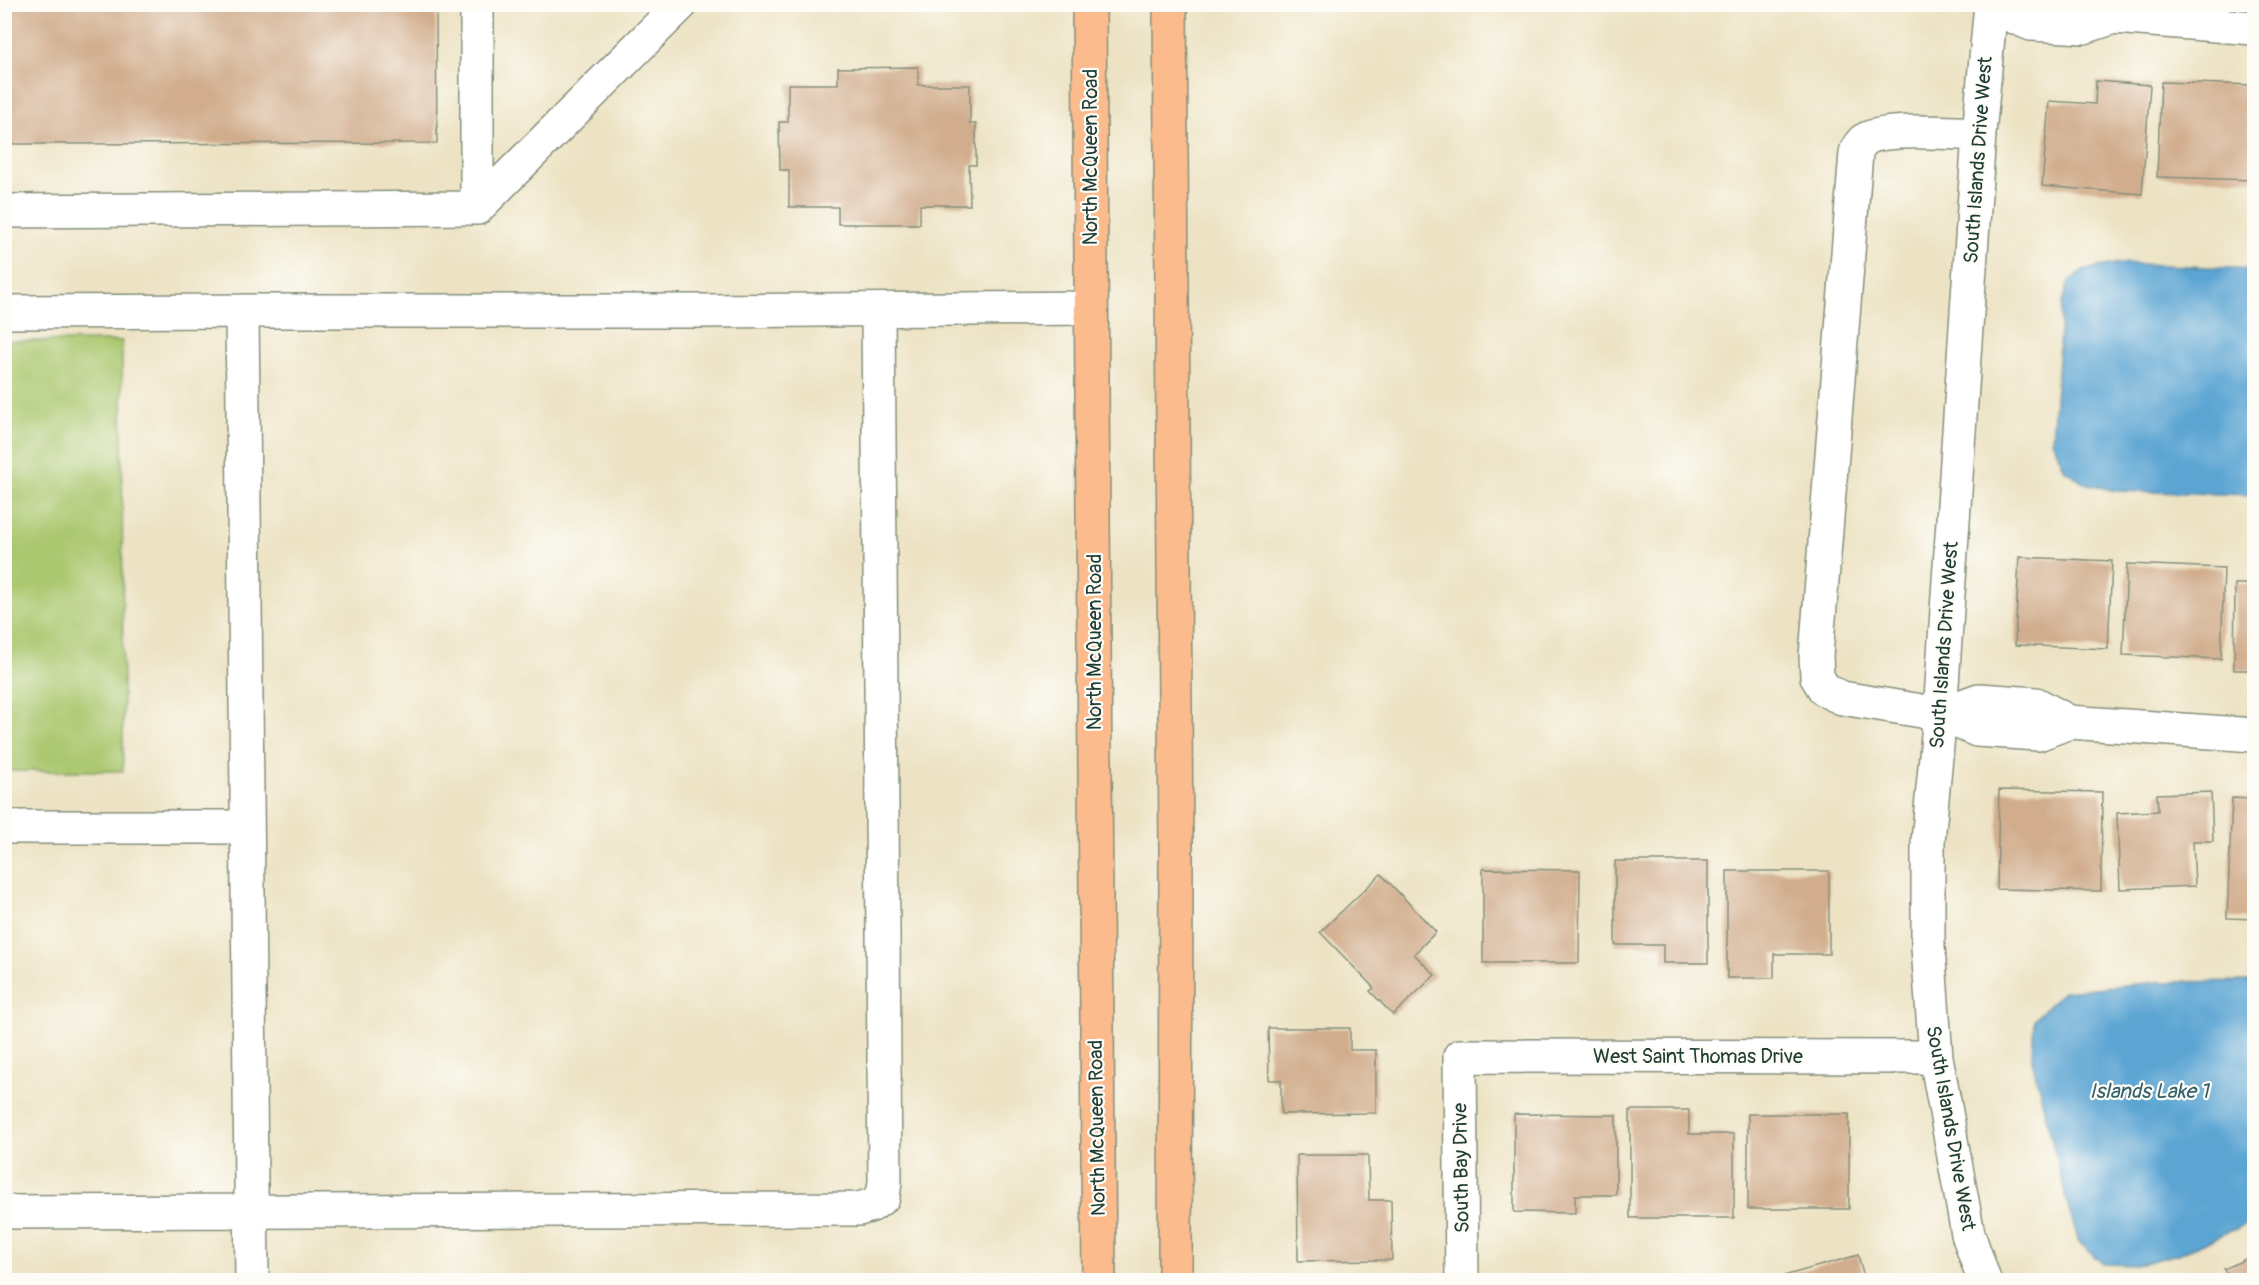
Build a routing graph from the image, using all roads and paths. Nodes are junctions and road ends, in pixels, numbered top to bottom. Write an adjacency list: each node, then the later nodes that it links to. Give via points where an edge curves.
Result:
1 (477, 4): 9 (street)
2 (681, 4): 9 (street)
3 (1089, 4): 11 (main road, North McQueen Road)
4 (1170, 4): 25 (main road)
5 (1994, 5): 6 (street, via 2031,24 2084,27); 8 (street, South Islands Drive West)
6 (2103, 11): 7 (street)
7 (2254, 28)
8 (1979, 134): 15 (street, South Islands Drive West); 15 (street, via 1891,132 1862,141 1856,153 1815,656 1818,677 1825,690 1842,698)
9 (477, 208): 10 (street)
10 (4, 211)
11 (1091, 308): 12 (street); 24 (main road, North McQueen Road)
12 (878, 310): 13 (street); 21 (street, via 883,1197 872,1206 859,1209)
13 (242, 311): 14 (street); 18 (street)
14 (4, 312)
15 (1940, 714): 16 (street, via 1979,700 2036,704 2069,722); 20 (street, South Islands Drive West, via 1928,841 1928,947)
16 (2254, 735)
17 (4, 827): 18 (street)
18 (246, 827): 21 (street)
19 (1460, 1056): 20 (street, West Saint Thomas Drive); 26 (street, South Bay Drive)
20 (1936, 1057): 27 (street, South Islands Drive West, via 1968,1234)
21 (251, 1211): 22 (street); 23 (street)
22 (4, 1212)
23 (252, 1281)
24 (1099, 1281)
25 (1175, 1281)
26 (1462, 1281)
27 (1984, 1281)

